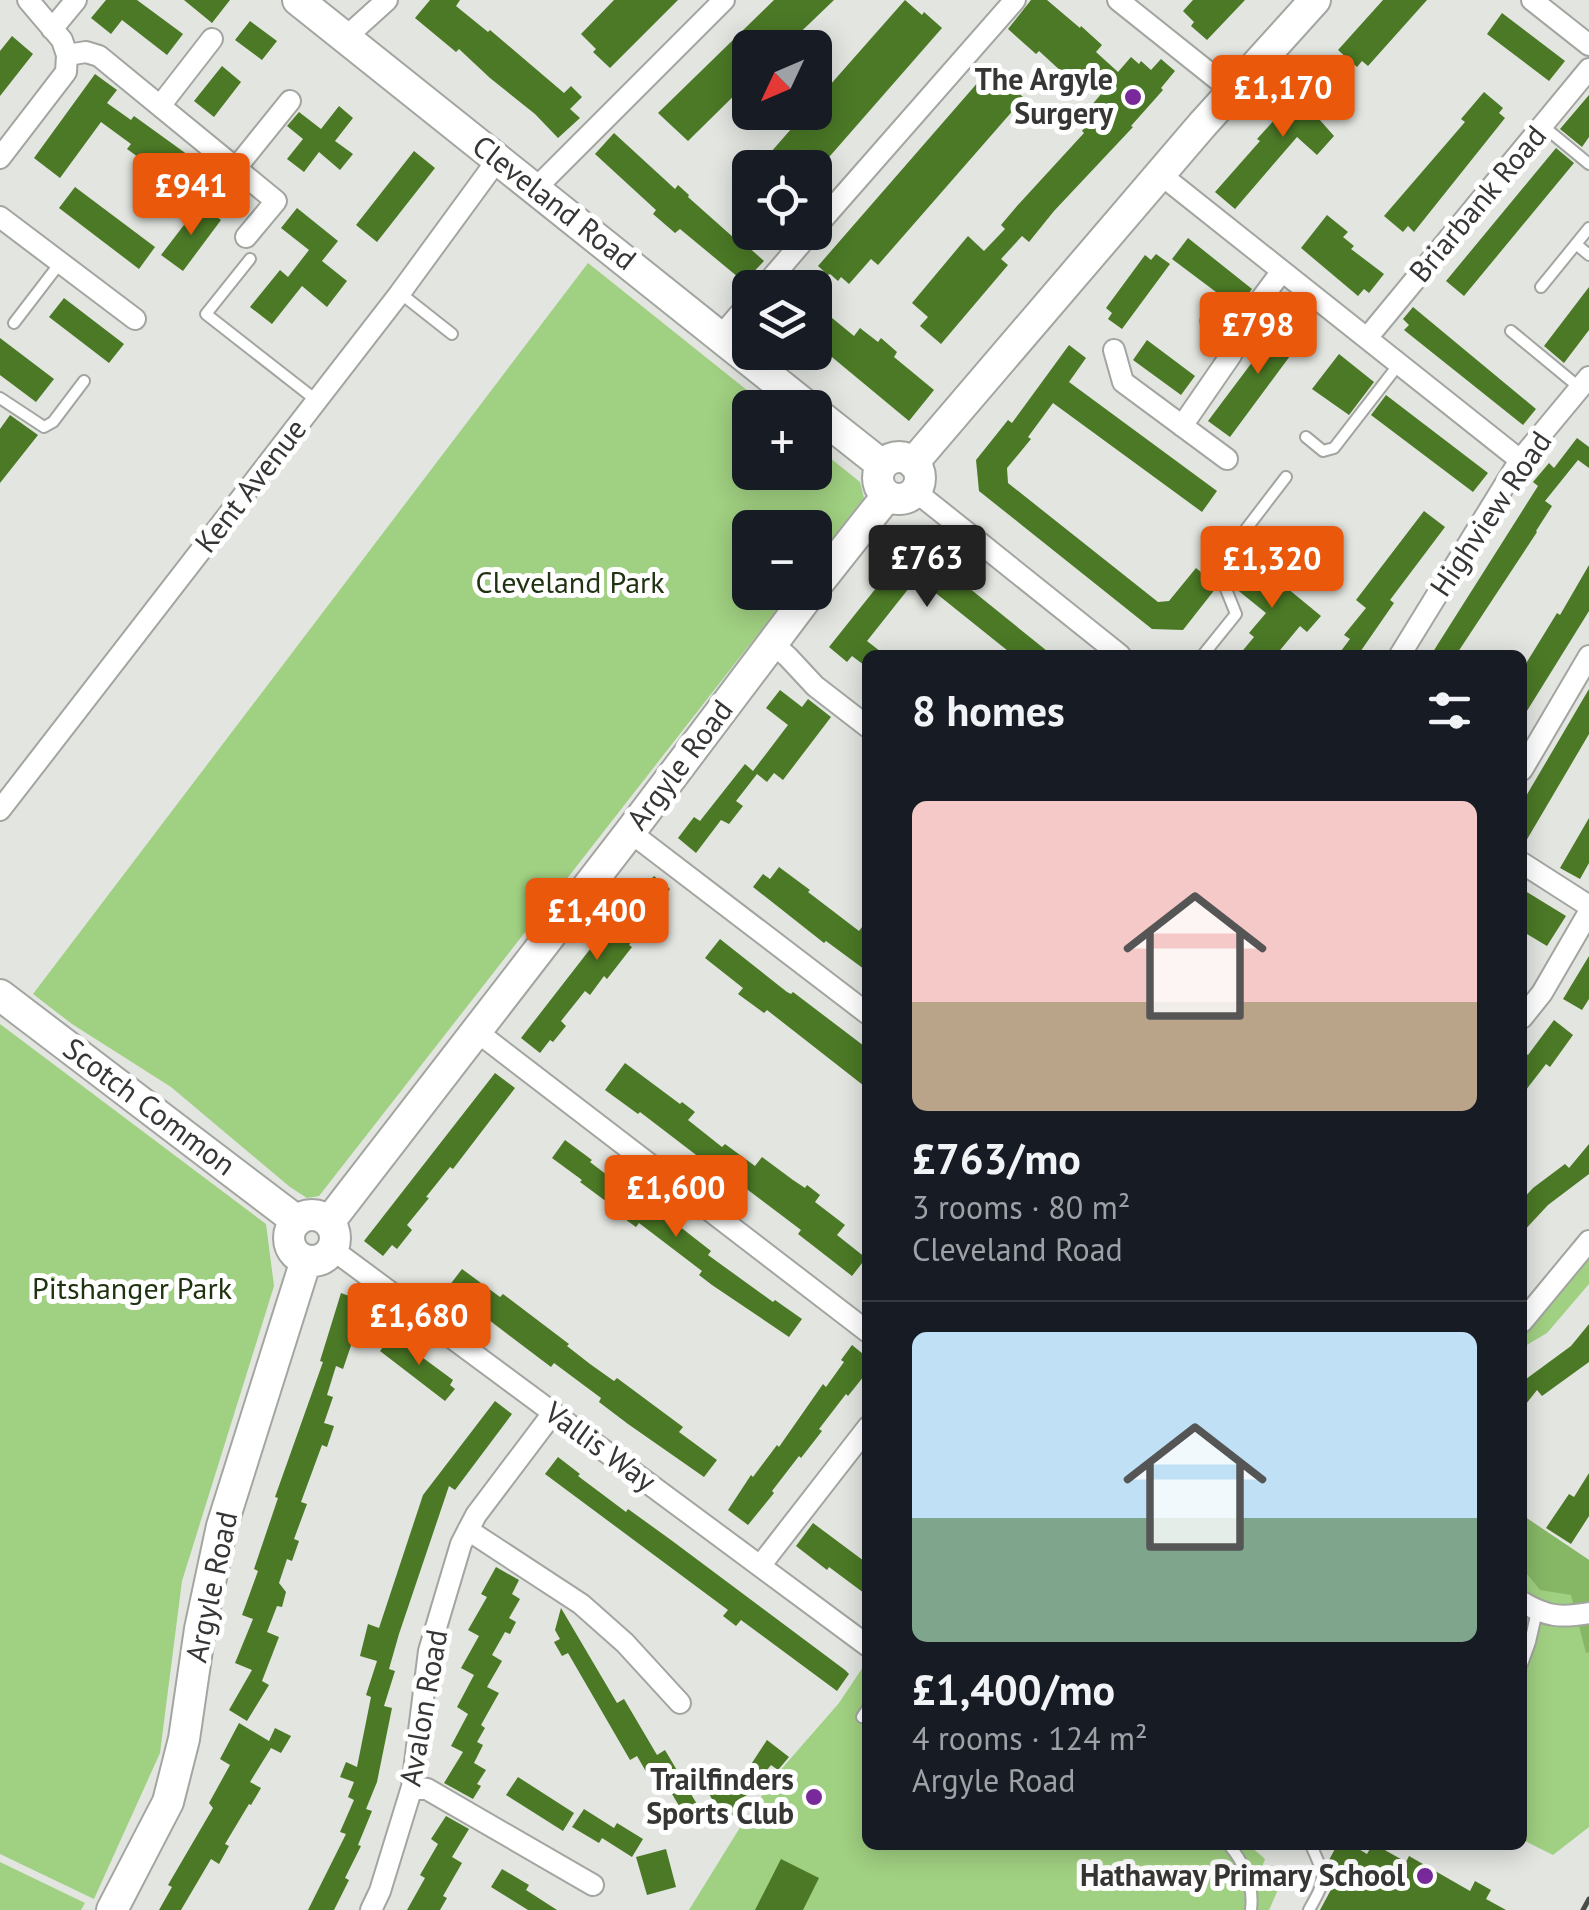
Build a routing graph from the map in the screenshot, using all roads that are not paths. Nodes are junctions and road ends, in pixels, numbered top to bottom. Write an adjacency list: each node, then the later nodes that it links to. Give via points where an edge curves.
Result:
1 (28, 0): 10 (street)
2 (76, 0): 10 (street)
3 (298, 0): 11 (main road, Cleveland Road)
4 (387, 0): 11 (street)
5 (724, 0): 25 (street)
6 (1015, 0): 26 (street)
7 (1118, 0): 16 (street)
8 (1314, 0): 16 (main road, Argyle Road)
9 (1532, 0): 13 (street)
10 (52, 28): 14 (street)
11 (345, 38): 21 (main road, Cleveland Road)
12 (212, 40): 18 (street)
13 (1589, 45)
14 (67, 54): 18 (street, via 99,56); 20 (street, via 66,72)
15 (1589, 68): 19 (street, Briarbank Road)
16 (1232, 91): 24 (main road, Argyle Road)
17 (290, 101): 23 (street)
18 (160, 106): 23 (street)
19 (1543, 126): 22 (lane); 47 (street, Briarbank Road)
20 (0, 158)
21 (498, 159): 25 (main road, Cleveland Road); 38 (street, Kent Avenue)
22 (1589, 164)
23 (236, 168): 29 (street, via 276,200)
24 (1160, 174): 36 (street); 61 (main road, Argyle Road)
25 (535, 189): 45 (main road, Cleveland Road)
26 (832, 208)
27 (0, 217): 34 (street)
28 (1589, 228): 30 (lane)
29 (246, 237)
30 (1576, 244): 32 (lane); 37 (lane)
31 (796, 250): 35 (street)
32 (1589, 255)
33 (250, 259): 54 (lane, via 206,314)
34 (60, 263): 39 (street); 41 (lane)
35 (779, 270)
36 (1282, 271): 46 (street); 47 (street)
37 (1541, 287)
38 (400, 293): 44 (lane); 54 (street, Kent Avenue)
39 (135, 319)
40 (1206, 321): 46 (lane)
41 (14, 323)
42 (732, 323): 45 (street)
43 (1511, 332): 51 (lane)
44 (452, 334)
45 (720, 337): 52 (main road, Cleveland Road)
46 (1239, 338): 56 (street)
47 (1367, 338): 49 (street)
48 (1114, 350): 56 (street, via 1123,382)
49 (1400, 364): 57 (lane, via 1334,448 1323,451); 59 (street)
50 (84, 381): 53 (lane, via 44,427)
51 (1584, 382): 59 (street, Highview Road)
52 (786, 390)
53 (0, 398)
54 (317, 401): 71 (street, Kent Avenue)
55 (832, 426): 61 (main road)
56 (1182, 426): 58 (street)
57 (1306, 437)
58 (1227, 459)
59 (1520, 460): 67 (street, Highview Road)
60 (1286, 477): 66 (lane, via 1217,567 1236,614)
61 (899, 479): 62 (main road, Argyle Road); 65 (street)
62 (832, 565)
63 (797, 610): 64 (main road, Argyle Road)
64 (771, 642): 69 (street); 72 (main road, Argyle Road)
65 (1114, 650)
66 (1208, 650)
67 (1403, 650)
68 (1589, 656): 70 (street)
69 (862, 723)
70 (1527, 761)
71 (0, 810)
72 (630, 832): 76 (street); 78 (main road, Argyle Road)
73 (1527, 867): 74 (street)
74 (1589, 909): 77 (street)
75 (0, 995): 80 (main road, Scotch Common, via 296,1220 314,1215)
76 (862, 1009)
77 (1527, 1012)
78 (476, 1031): 80 (main road, Argyle Road); 82 (street)
79 (1589, 1240): 81 (street)
80 (322, 1244): 83 (street, Vallis Way); 96 (main road, Argyle Road, via 222,1526 168,1802)
81 (1527, 1316)
82 (862, 1327)
83 (553, 1413): 85 (street, Avalon Road); 86 (street, Vallis Way)
84 (862, 1435): 86 (street)
85 (468, 1530): 91 (street, via 581,1604); 92 (street, Avalon Road, via 429,1651)
86 (760, 1566): 89 (street, Vallis Way)
87 (1530, 1606): 88 (street, via 1564,1618); 90 (lane)
88 (1589, 1613)
89 (862, 1642)
90 (1527, 1650)
91 (680, 1703)
92 (412, 1786): 95 (street); 97 (street, Avalon Road)
93 (1232, 1850): 98 (lane, via 1248,1874)
94 (1313, 1850): 99 (lane, via 1324,1882)
95 (593, 1885)
96 (112, 1910)
97 (371, 1910)
98 (1251, 1910)
99 (1309, 1910)

